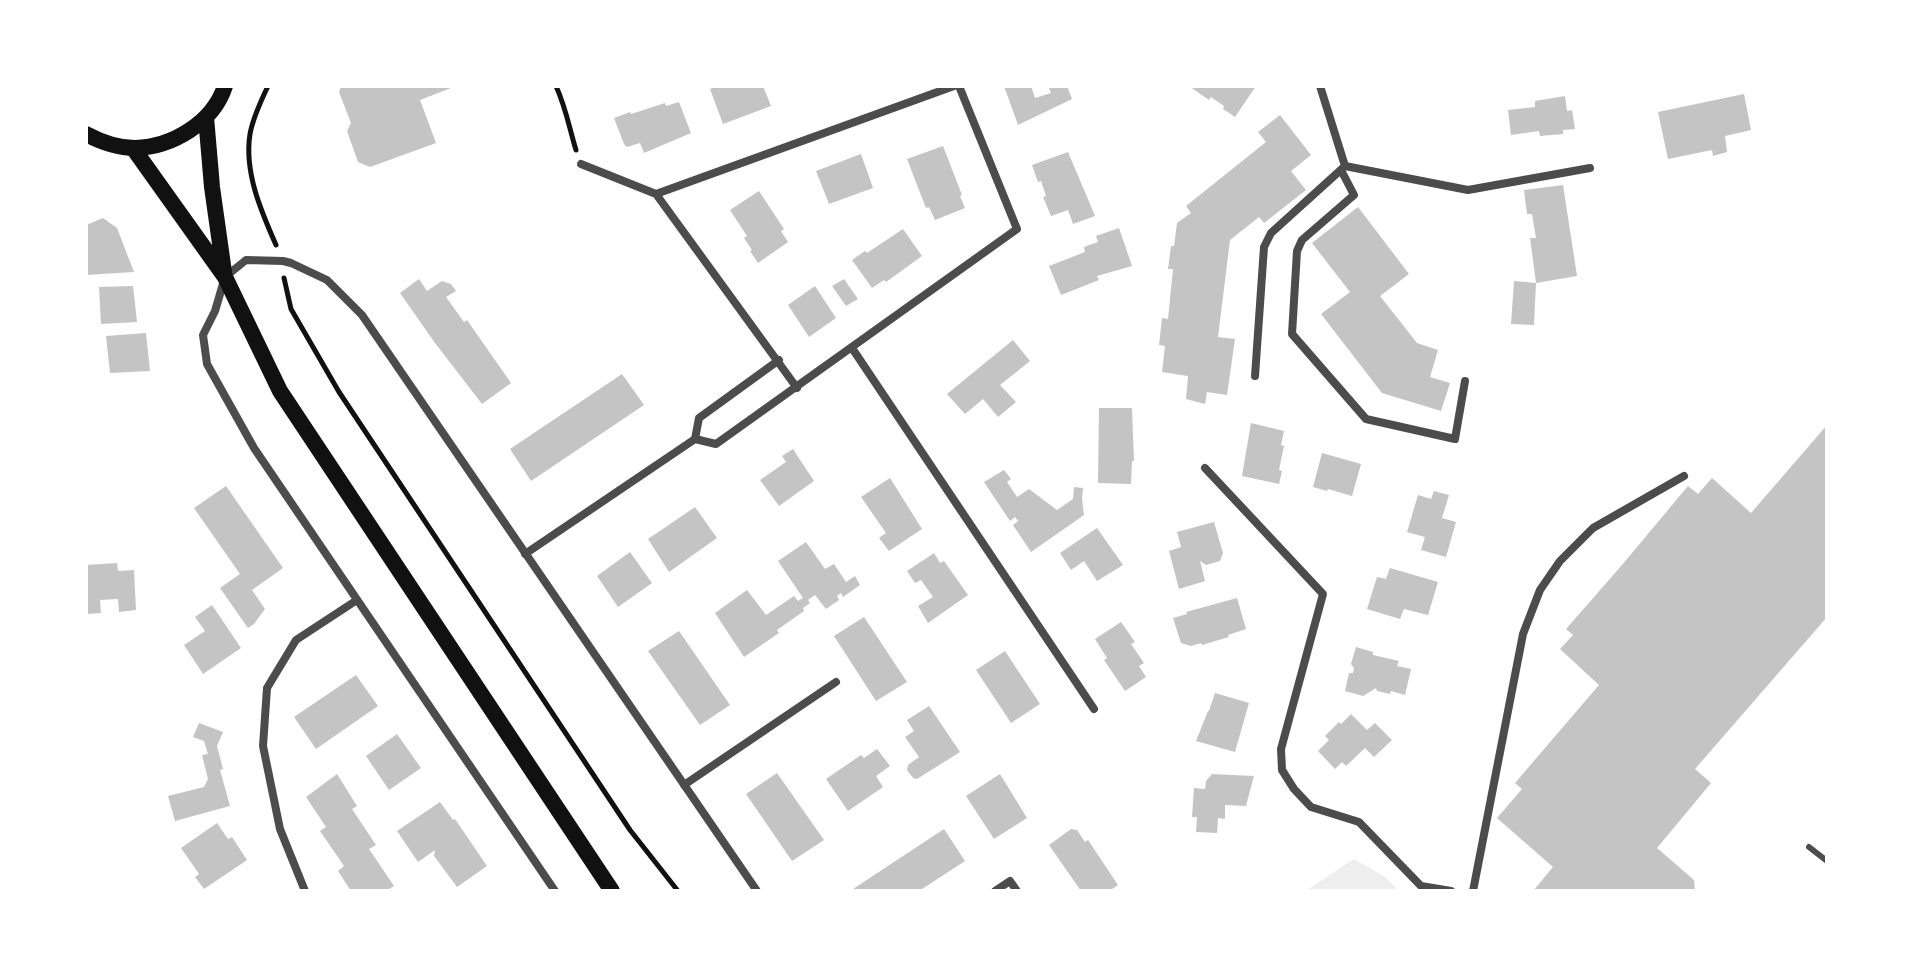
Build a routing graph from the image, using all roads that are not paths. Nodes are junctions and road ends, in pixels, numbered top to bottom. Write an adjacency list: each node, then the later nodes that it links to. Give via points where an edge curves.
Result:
1 (225, 86): 4 (main road)
2 (957, 86): 10 (street); 12 (street, via 1017,229)
3 (1320, 86): 8 (street)
4 (206, 117): 6 (main road, via 185,134); 11 (main road)
5 (86, 134): 6 (main road)
6 (133, 148): 11 (main road)
7 (581, 164): 10 (street)
8 (1343, 168): 9 (street, via 1468,190); 14 (street, via 1271,233 1264,247); 15 (street, via 1354,195 1302,240 1297,251 1292,334 1366,419 1455,439)
9 (1590, 168)
10 (656, 194): 13 (street)
11 (225, 277): 20 (street, via 246,260 258,260 283,261 327,280 362,315); 21 (street, via 203,335 207,364 254,448); 29 (main road, via 280,391)
12 (852, 348): 16 (street); 23 (street)
13 (779, 360): 16 (street); 17 (street, via 699,418)
14 (1255, 376)
15 (1465, 381)
16 (797, 388): 17 (street, via 716,444)
17 (695, 439): 20 (street)
18 (1205, 468): 33 (street, via 1323,594 1281,749 1282,770 1311,807 1359,822 1421,886)
19 (1684, 476): 34 (street, via 1593,528 1540,590 1523,634)
20 (525, 554): 24 (street)
21 (357, 600): 27 (street, via 296,640 267,688 263,746 280,829); 28 (street)
22 (836, 682): 24 (street)
23 (1094, 709)
24 (684, 785): 30 (street)
25 (1809, 847): 26 (lane)
26 (1827, 861)
27 (305, 891)
28 (555, 891)
29 (612, 891)
30 (757, 891)
31 (995, 891): 32 (street, via 1010,881)
32 (1017, 891)
33 (1451, 891)
34 (1473, 891)

